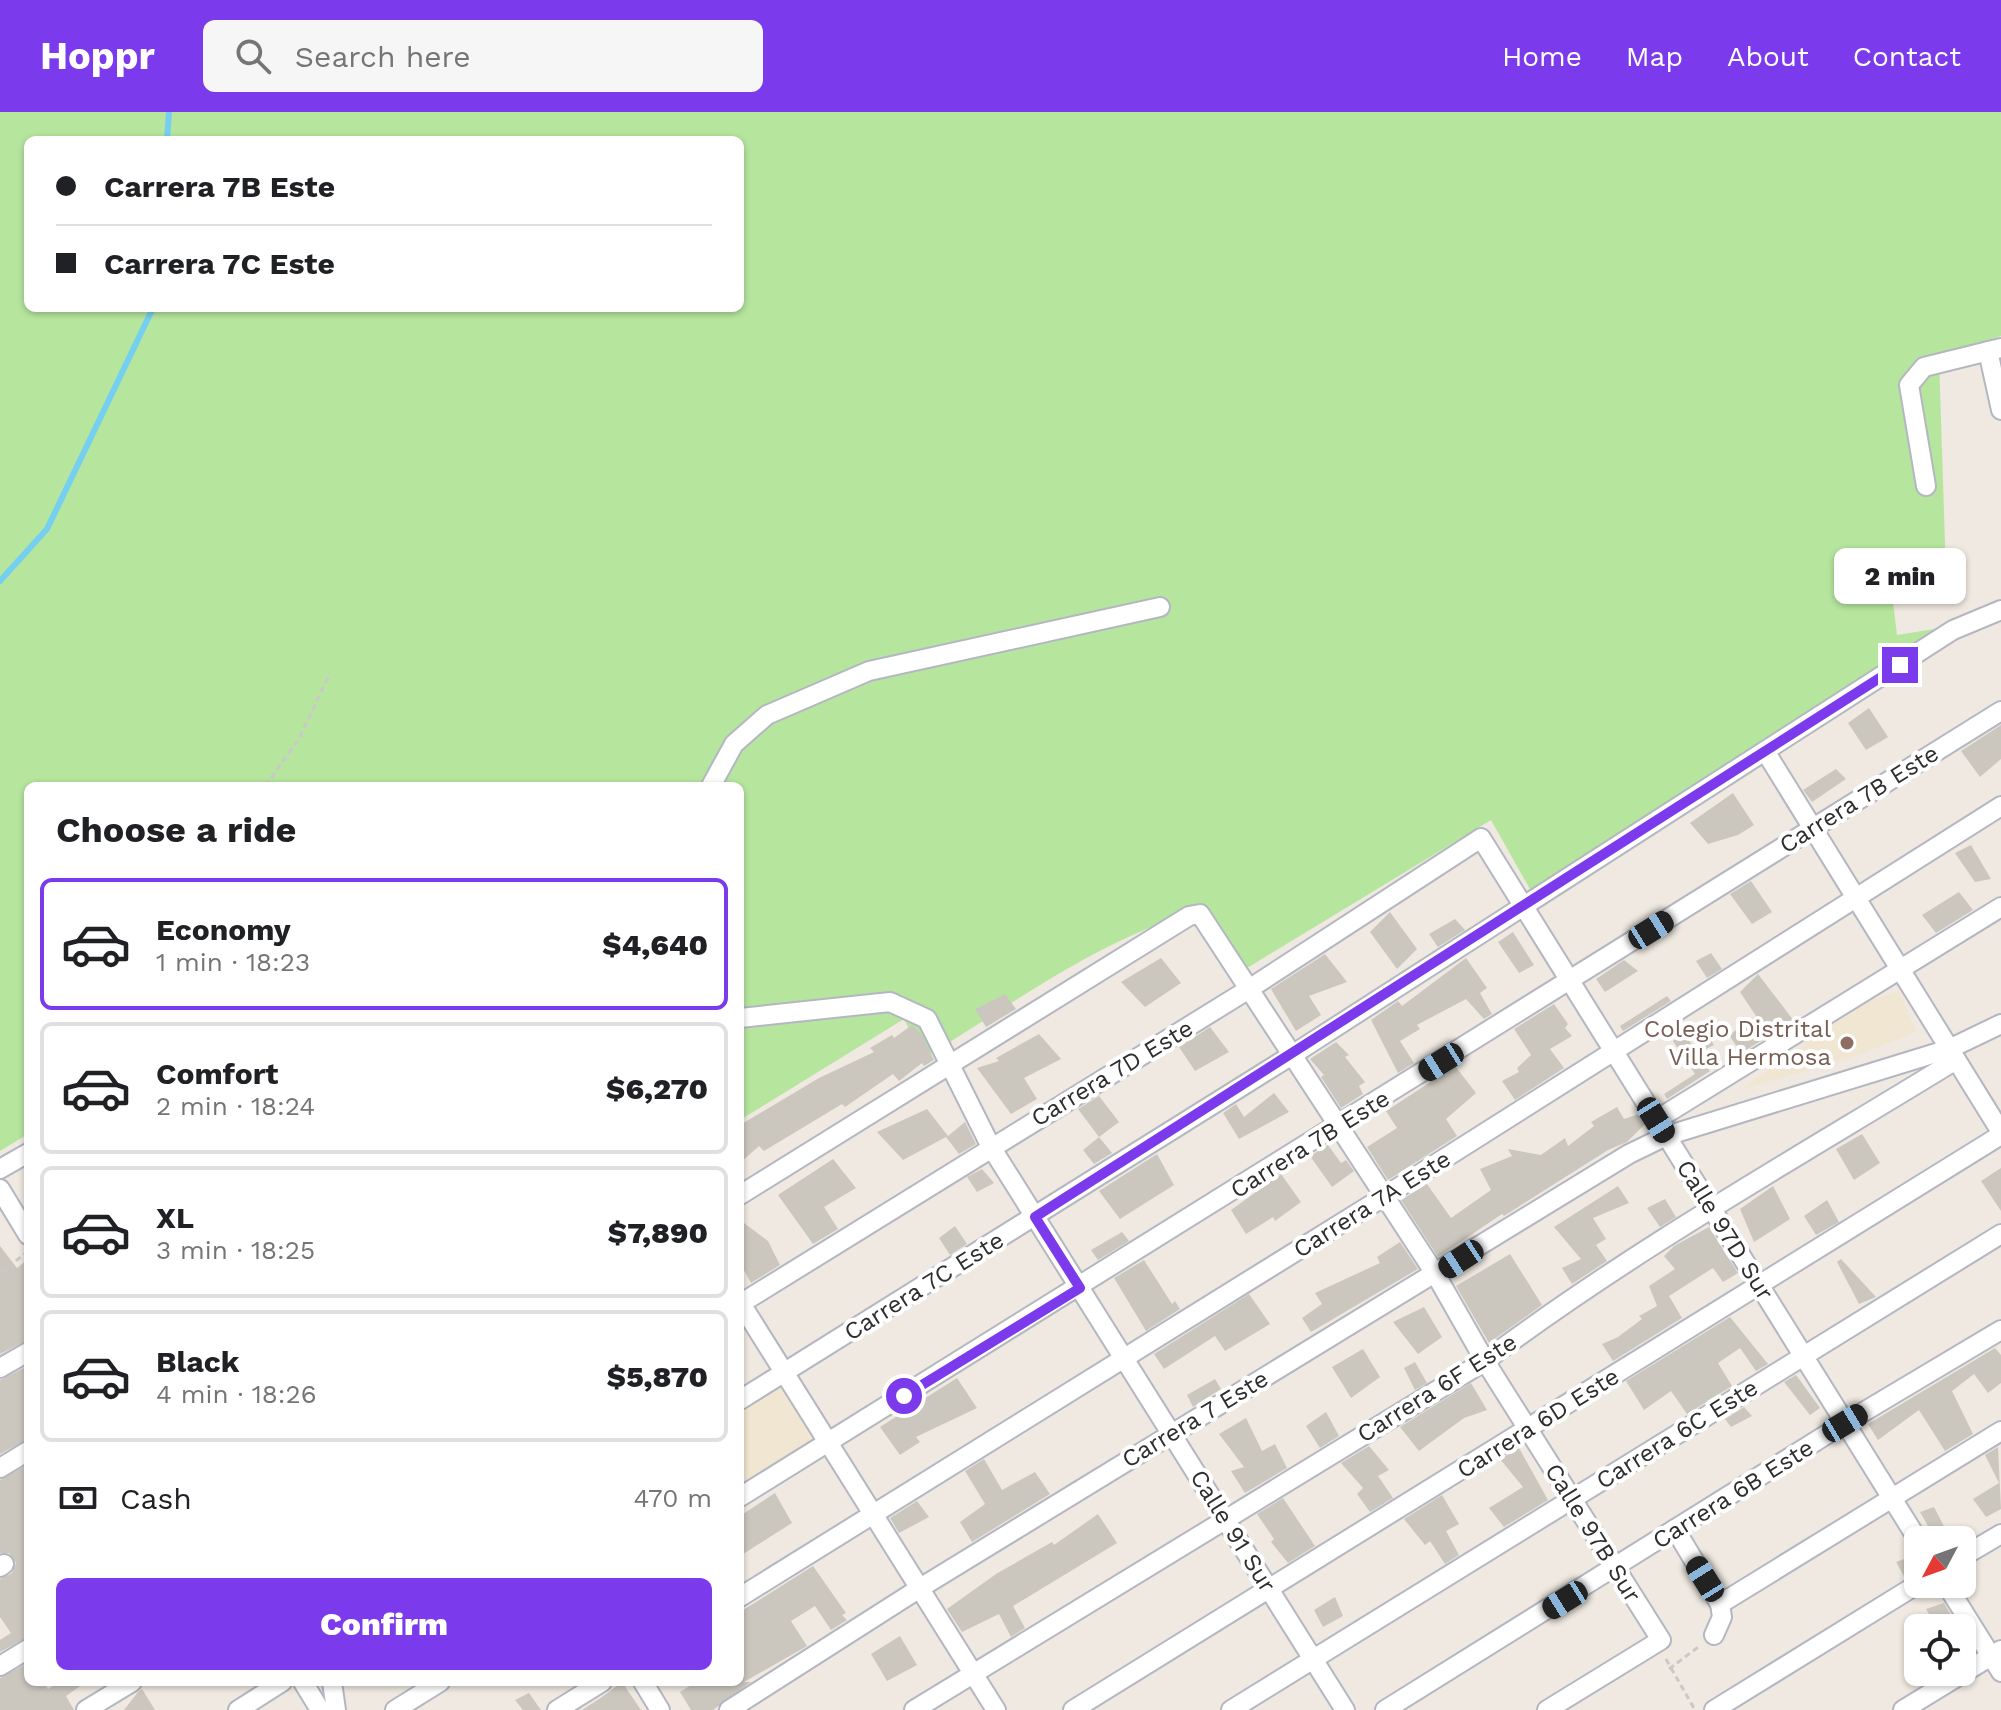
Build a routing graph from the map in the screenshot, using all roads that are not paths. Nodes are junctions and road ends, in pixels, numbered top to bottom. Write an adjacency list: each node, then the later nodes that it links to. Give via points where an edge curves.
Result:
1 (1995, 349): 2 (street); 3 (street, via 1924,367 1909,385)
2 (2001, 410)
3 (1926, 486)
4 (1160, 607): 8 (street, via 869,671 767,715 734,744)
5 (2001, 610): 7 (street, Carrera 7C Este, via 1953,630)
6 (2001, 711): 10 (street, Carrera 7B Este)
7 (1765, 751): 10 (street); 13 (street, Carrera 7C Este)
8 (713, 782)
9 (2001, 806): 12 (street, Carrera 7A Este)
10 (1813, 828): 12 (street); 16 (street, Carrera 7B Este)
11 (1481, 838): 13 (street, Calle 97D Sur); 17 (street, Carrera 7D Este)
12 (1856, 898): 15 (street); 20 (street, Carrera 7A Este)
13 (1523, 905): 16 (street, Calle 97D Sur); 22 (street, Carrera 7C Este)
14 (2001, 907): 15 (street)
15 (1900, 969): 21 (street); 24 (street)
16 (1570, 981): 20 (street, Calle 97D Sur); 25 (street, Carrera 7B Este)
17 (1249, 989): 22 (street, Calle 97B Sur); 23 (street, Calle 97B Sur, via 1200,914 1189,916); 28 (street, Carrera 7D Este)
18 (744, 1018): 23 (street, Calle 91 Sur, via 890,1002 927,1019)
19 (2001, 1024): 21 (street, Carrera 6F Este)
20 (1613, 1051): 24 (street, Calle 97D Sur); 33 (street, Carrera 7A Este)
21 (1952, 1054): 26 (street); 27 (street, Carrera 7 Este); 34 (street, Carrera 6F Este)
22 (1292, 1055): 25 (street, Calle 97B Sur); 35 (street, Carrera 7C Este)
23 (947, 1064): 28 (street, Calle 91 Sur); 32 (street)
24 (1656, 1120): 27 (street, Calle 97D Sur)
25 (1339, 1126): 33 (street, Calle 97B Sur); 40 (street, Carrera 7B Este)
26 (2001, 1133): 39 (street, Carrera 6D Este)
27 (1666, 1136): 34 (street, Calle 97D Sur); 38 (street, Carrera 7 Este, via 1587,1177)
28 (991, 1147): 35 (street, Calle 91 Sur); 41 (street, Carrera 7D Este)
29 (24, 1155): 30 (street)
30 (0, 1169)
31 (0, 1189): 36 (street)
32 (744, 1192)
33 (1385, 1196): 38 (street, Calle 97B Sur); 46 (street, Carrera 7A Este)
34 (1712, 1210): 39 (street, Calle 97D Sur); 47 (street, Carrera 6F Este)
35 (1035, 1217): 40 (street, Calle 91 Sur); 49 (street, Carrera 7C Este)
36 (24, 1228)
37 (2001, 1234): 45 (street, Carrera 6C Este)
38 (1436, 1275): 47 (street, Calle 97B Sur); 54 (street, Carrera 7 Este)
39 (1759, 1285): 45 (street, Calle 97D Sur); 52 (street, Carrera 6D Este)
40 (1080, 1288): 46 (street, Calle 91 Sur); 55 (street, Carrera 7B Este)
41 (744, 1301)
42 (744, 1309): 49 (street)
43 (2001, 1330): 51 (street, Carrera 6B Este)
44 (24, 1354): 48 (street)
45 (1802, 1354): 51 (street, Calle 97D Sur); 60 (street, Carrera 6C Este)
46 (1125, 1359): 54 (street, Calle 91 Sur); 61 (street, Carrera 7A Este)
47 (1485, 1361): 52 (street, Calle 97B Sur); 62 (street, Carrera 6F Este)
48 (0, 1368)
49 (785, 1372): 50 (street, Carrera 7C Este); 55 (street)
50 (744, 1398)
51 (1845, 1423): 59 (street, Calle 97D Sur); 64 (street, Carrera 6B Este)
52 (1529, 1430): 60 (street, Calle 97B Sur); 68 (street, Carrera 6D Este)
53 (2001, 1431): 59 (street)
54 (1172, 1433): 62 (street, Calle 91 Sur); 69 (street, Carrera 7 Este)
55 (829, 1443): 58 (street, Carrera 7B Este); 61 (street)
56 (24, 1453): 57 (street)
57 (0, 1468)
58 (744, 1495)
59 (1892, 1498): 63 (street, Calle 97D Sur); 73 (street)
60 (1573, 1500): 67 (street, Calle 97B Sur); 76 (street, Carrera 6C Este)
61 (874, 1514): 69 (street); 71 (street, Carrera 7A Este)
62 (1225, 1518): 68 (street, Calle 91 Sur); 79 (street, Carrera 6F Este)
63 (1909, 1526)
64 (1675, 1529): 67 (street, Carrera 6B Este); 73 (street)
65 (2001, 1534): 66 (street)
66 (1976, 1549)
67 (1616, 1569): 100 (street, Carrera 6B Este); 101 (street, Calle 97B Sur, via 1661,1640)
68 (1269, 1587): 76 (street, Calle 91 Sur); 97 (street, Carrera 6D Este)
69 (920, 1588): 79 (street); 94 (street, Carrera 7 Este)
70 (1904, 1593): 102 (street)
71 (744, 1595)
72 (1956, 1598): 77 (street)
73 (1720, 1604): 74 (street, via 1722,1617)
74 (1714, 1635)
75 (24, 1651): 78 (street)
76 (1313, 1659): 98 (street, Carrera 6C Este); 99 (street, Calle 91 Sur)
77 (1998, 1659): 103 (street)
78 (0, 1666)
79 (973, 1674): 95 (street, Carrera 6F Este); 96 (street)
80 (125, 1686): 87 (street)
81 (276, 1686): 88 (street)
82 (305, 1686): 89 (street)
83 (333, 1686): 90 (street)
84 (434, 1686): 91 (street)
85 (596, 1686): 92 (street)
86 (645, 1686): 93 (street)
87 (86, 1710)
88 (238, 1710)
89 (320, 1710)
90 (336, 1710)
91 (395, 1710)
92 (557, 1710)
93 (660, 1710)
94 (729, 1710)
95 (914, 1710)
96 (996, 1710)
97 (1073, 1710)
98 (1231, 1710)
99 (1345, 1710)
100 (1385, 1710)
101 (1547, 1710)
102 (1714, 1710)
103 (1903, 1710)

